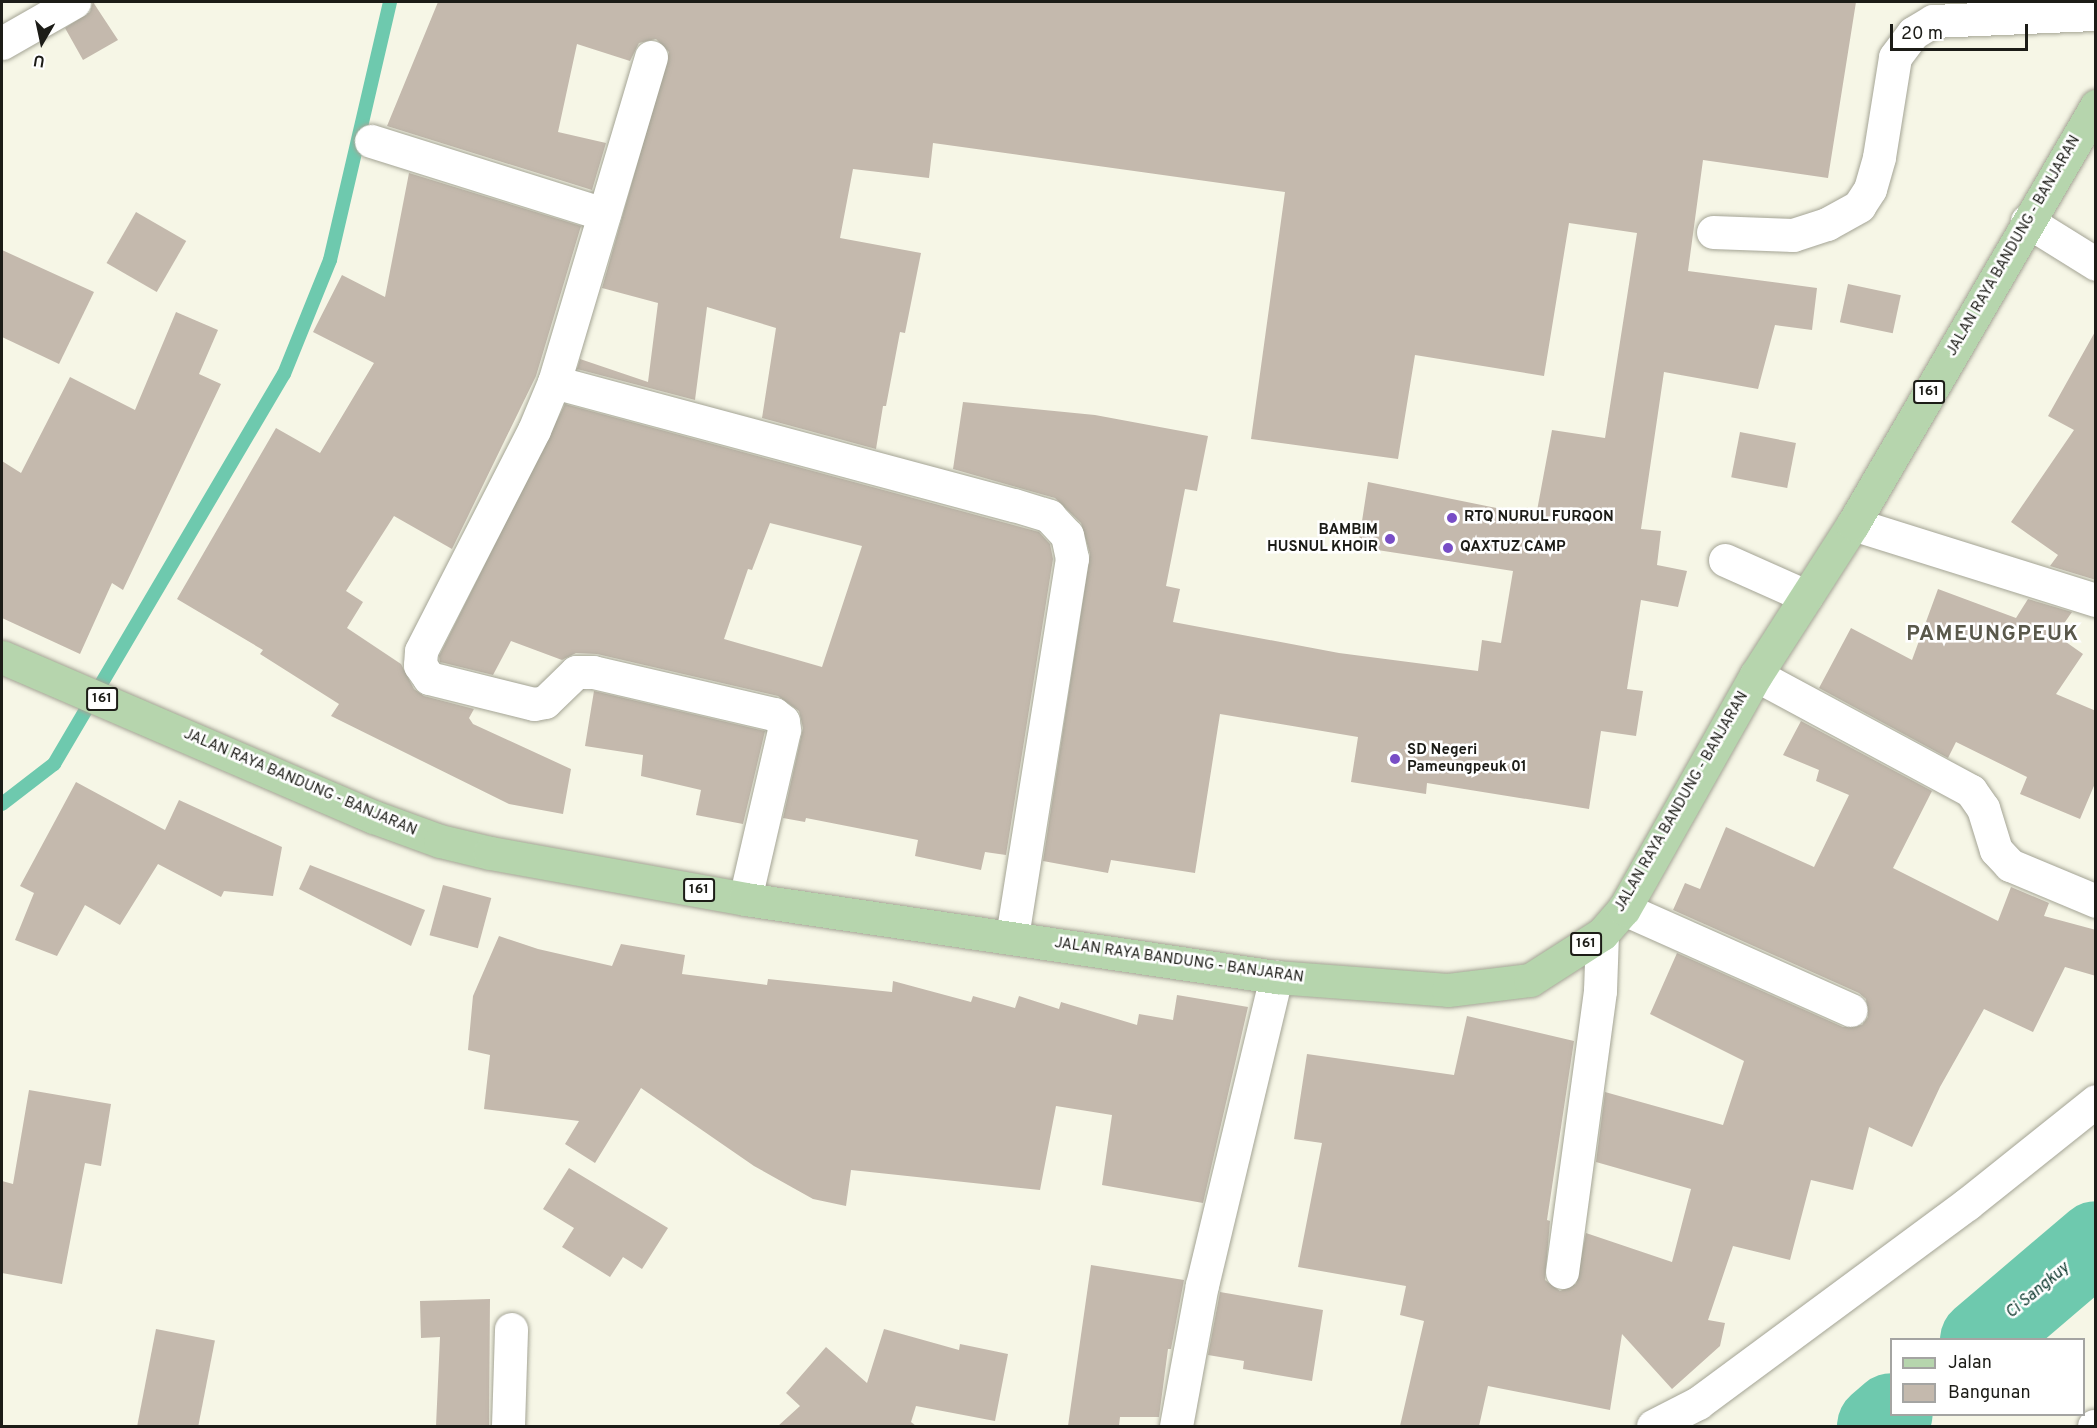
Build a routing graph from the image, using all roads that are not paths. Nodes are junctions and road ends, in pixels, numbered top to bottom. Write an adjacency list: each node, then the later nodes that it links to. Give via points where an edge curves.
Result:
1 (74, 2): 4 (street)
2 (1929, 11): 3 (street); 10 (street, via 1895,57 1879,157 1870,189 1859,206 1827,224 1793,235)
3 (2096, 14)
4 (2, 43)
5 (651, 57): 8 (street)
6 (2096, 106): 9 (main road, JALAN RAYA BANDUNG - BANJARAN / 161)
7 (371, 141): 8 (street)
8 (603, 214): 12 (street)
9 (2027, 221): 11 (street); 13 (main road, JALAN RAYA BANDUNG - BANJARAN / 161)
10 (1713, 232)
11 (2096, 264)
12 (554, 382): 19 (street, via 534,430 421,651 420,665 429,678 534,704 545,702 576,672 593,672 774,714 783,721 783,730); 23 (street, via 1014,505 1049,516 1067,534 1072,558)
13 (1853, 524): 15 (main road, JALAN RAYA BANDUNG - BANJARAN / 161); 16 (street)
14 (1725, 560): 15 (street)
15 (1806, 596): 18 (main road, JALAN RAYA BANDUNG - BANJARAN / 161)
16 (2096, 600)
17 (2, 657): 19 (main road, JALAN RAYA BANDUNG - BANJARAN / 161, via 374,817 440,841)
18 (1756, 675): 20 (street, via 1971,790 1983,808 1996,850 2010,865); 21 (main road, JALAN RAYA BANDUNG - BANJARAN / 161)
19 (745, 898): 23 (main road, JALAN RAYA BANDUNG - BANJARAN / 161)
20 (2096, 901)
21 (1624, 909): 22 (main road, JALAN RAYA BANDUNG - BANJARAN / 161); 25 (street)
22 (1602, 934): 24 (main road, JALAN RAYA BANDUNG - BANJARAN / 161, via 1530,980 1448,990); 27 (street, via 1600,991)
23 (1012, 936): 24 (main road, JALAN RAYA BANDUNG - BANJARAN / 161)
24 (1276, 977): 30 (street, via 1202,1285)
25 (1851, 1010)
26 (2096, 1101): 31 (street, via 1967,1204 1717,1388)
27 (1562, 1272)
28 (511, 1329): 29 (street)
29 (508, 1426)
30 (1176, 1426)
31 (1653, 1426)

